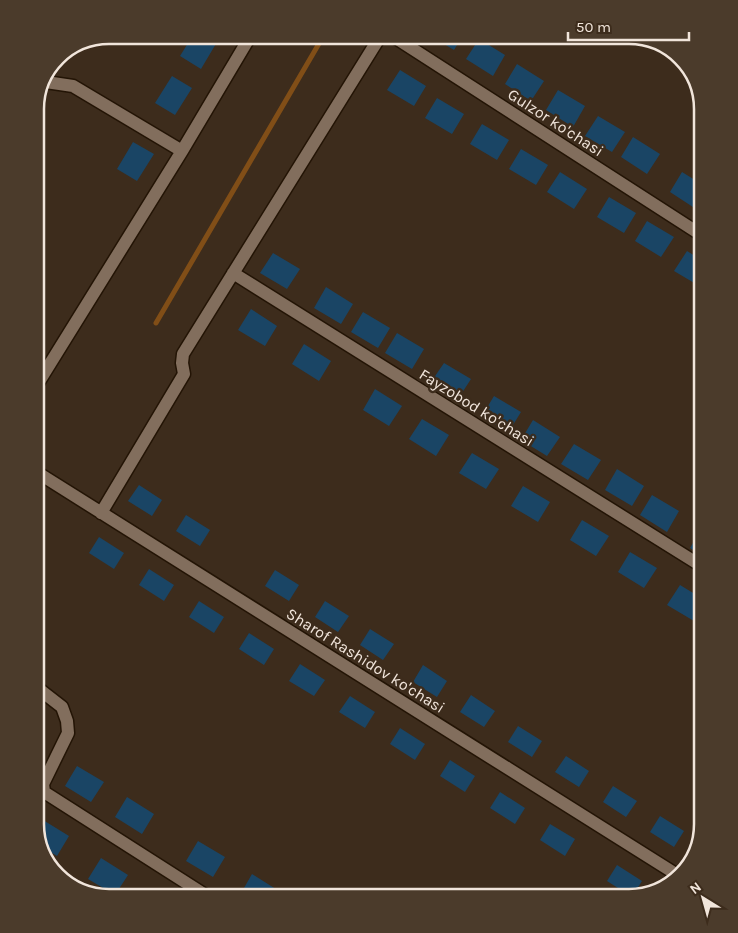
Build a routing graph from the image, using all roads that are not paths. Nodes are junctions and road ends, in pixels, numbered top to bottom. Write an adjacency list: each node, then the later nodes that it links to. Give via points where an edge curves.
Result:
1 (246, 44): 5 (street)
2 (375, 44): 7 (street)
3 (405, 44): 6 (street, Gulzor ko'chasi)
4 (49, 82): 5 (street, via 74,86)
5 (182, 151): 8 (street)
6 (694, 230)
7 (233, 273): 10 (street, via 183,354 184,374); 11 (street, Fayzobod ko'chasi)
8 (44, 373)
9 (44, 477): 10 (street, Sharof Rashidov ko'chasi)
10 (101, 513): 15 (street, Sharof Rashidov ko'chasi)
11 (694, 561)
12 (44, 693): 13 (street, via 62,707 68,733)
13 (44, 782)
14 (44, 792): 16 (street)
15 (673, 872)
16 (196, 889)

